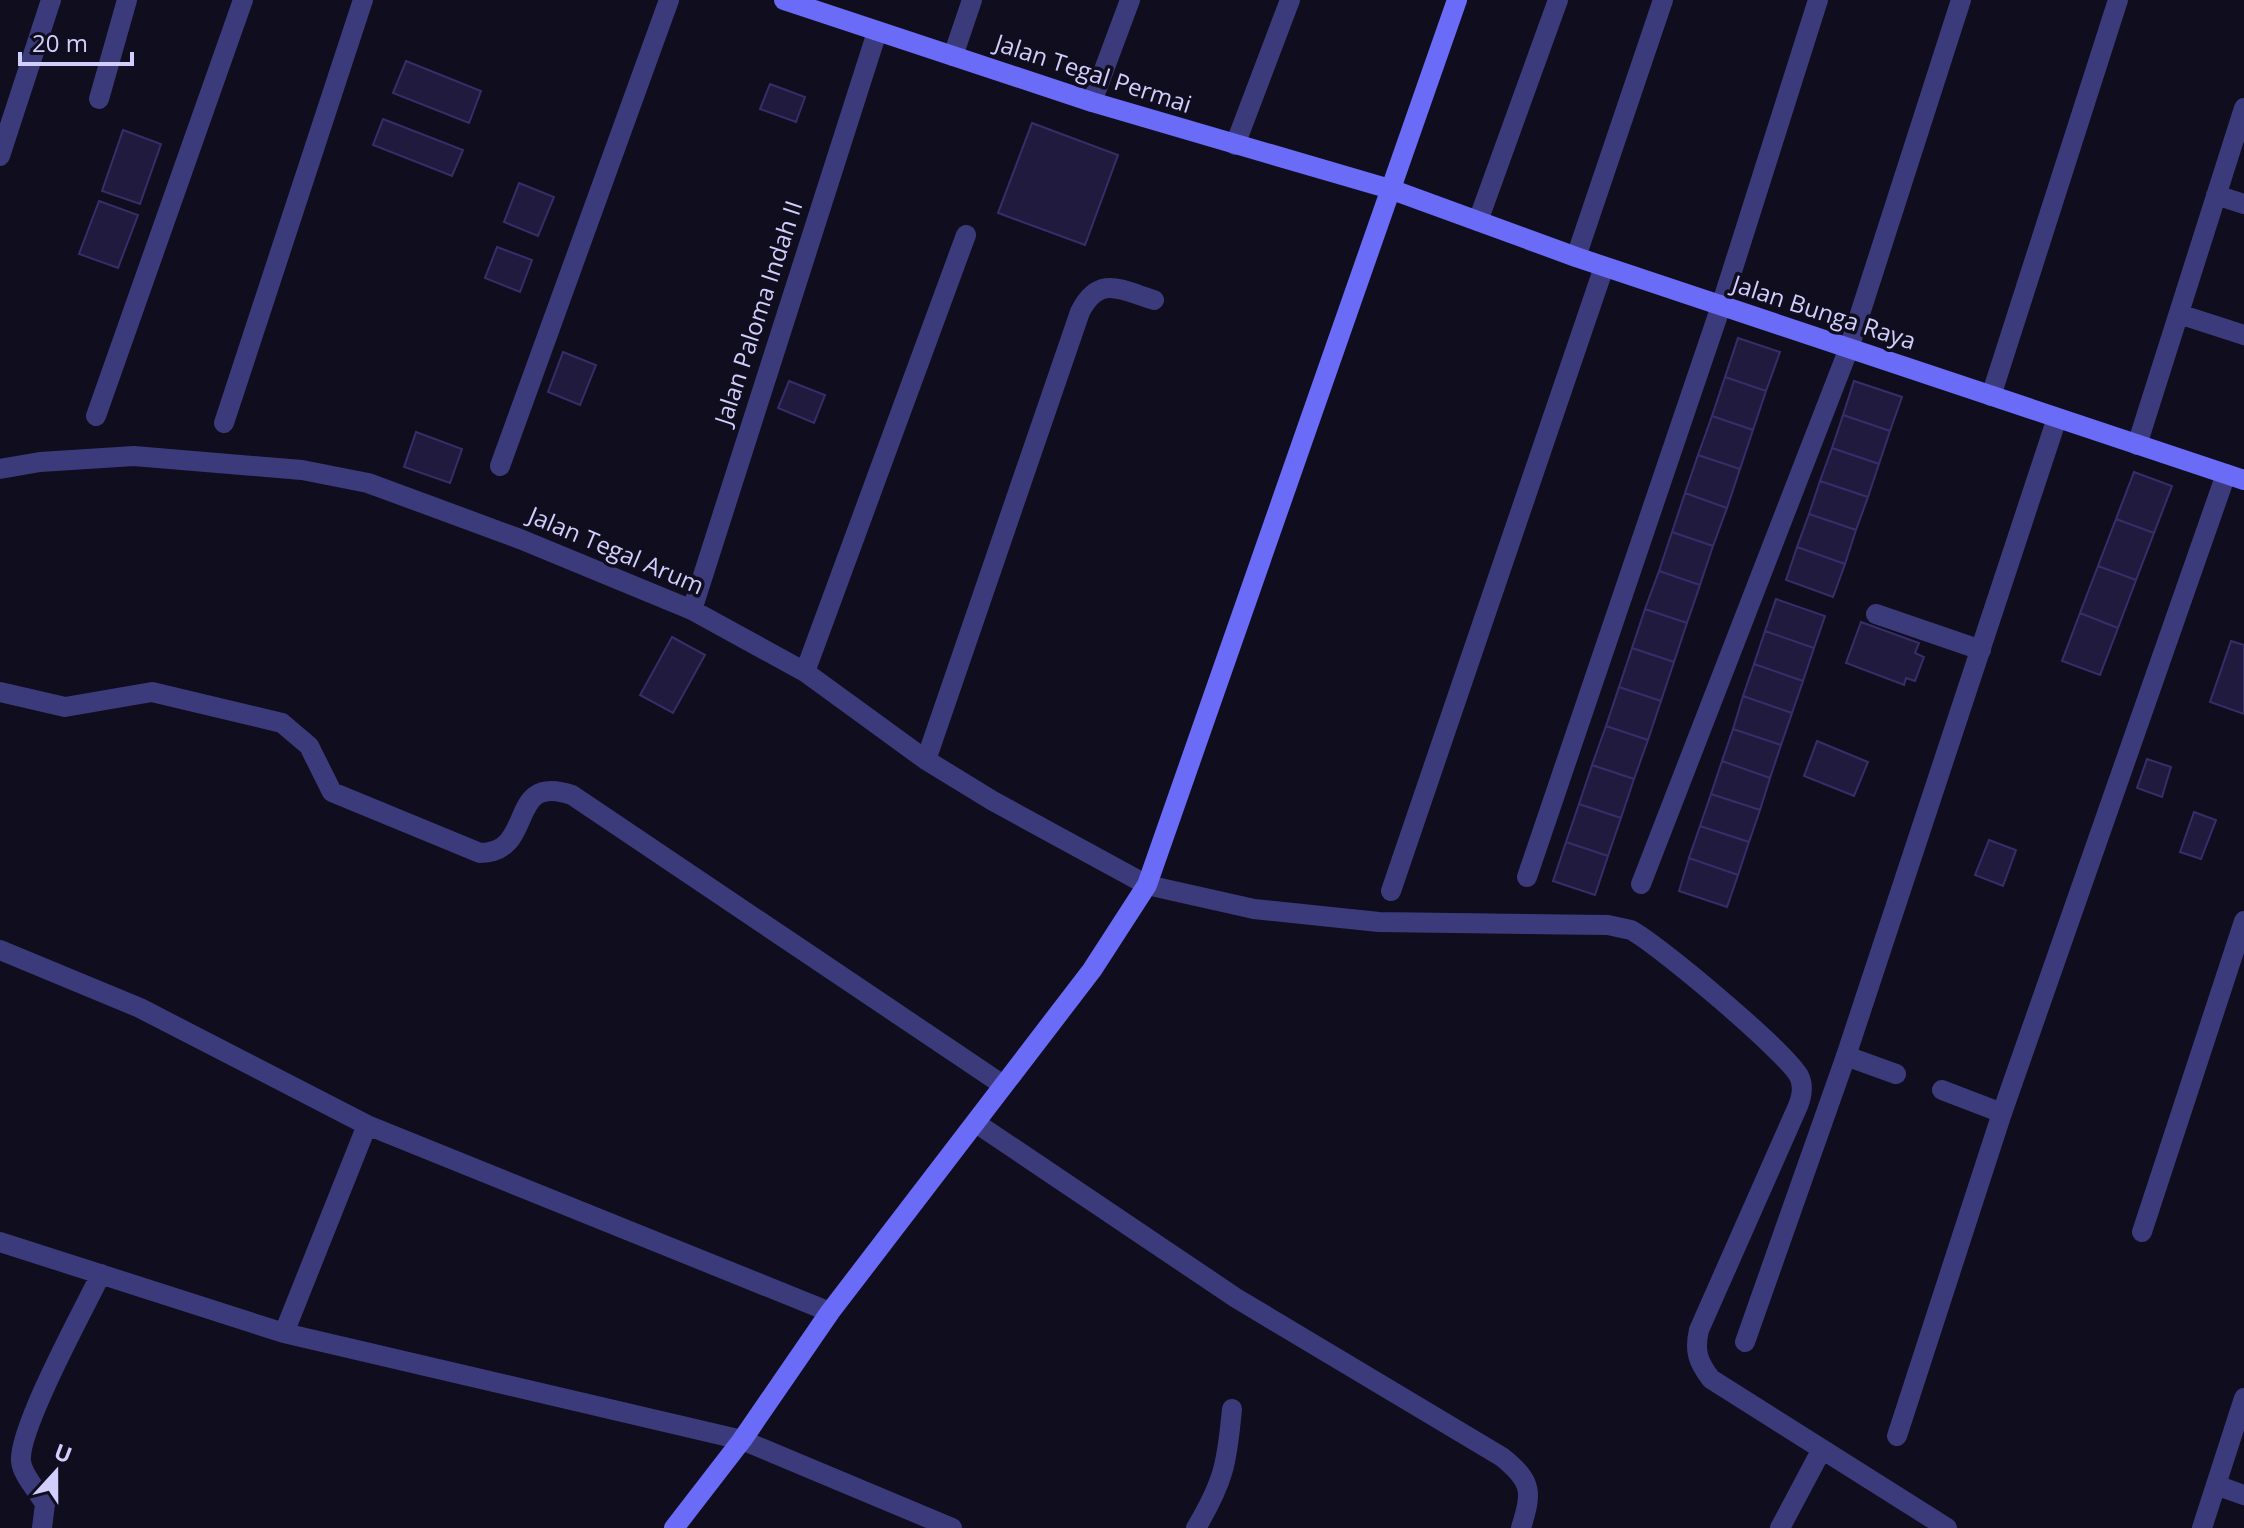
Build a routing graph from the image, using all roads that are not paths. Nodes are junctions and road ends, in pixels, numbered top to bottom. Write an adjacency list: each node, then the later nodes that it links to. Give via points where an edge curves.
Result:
1 (51, 0): 22 (street)
2 (127, 0): 18 (street)
3 (243, 0): 36 (street)
4 (363, 0): 38 (street)
5 (669, 0): 40 (street)
6 (784, 0): 16 (street, Jalan Tegal Permai)
7 (972, 0): 17 (street)
8 (1130, 0): 19 (street)
9 (1290, 0): 21 (street)
10 (1457, 0): 23 (street)
11 (1558, 0): 26 (street)
12 (1663, 0): 28 (street)
13 (1818, 0): 31 (street)
14 (1961, 0): 34 (street)
15 (2118, 0): 35 (street)
16 (877, 32): 17 (street, Jalan Tegal Permai); 43 (street, Jalan Paloma Indah II)
17 (953, 56): 19 (street, Jalan Tegal Permai)
18 (99, 99)
19 (1092, 102): 21 (street, Jalan Tegal Permai)
20 (2244, 108): 24 (street)
21 (1235, 145): 23 (street, Jalan Tegal Permai)
22 (0, 156)
23 (1390, 189): 26 (street, Jalan Bunga Raya); 51 (street)
24 (2216, 195): 25 (street); 32 (street)
25 (2244, 204)
26 (1478, 221): 28 (street, Jalan Bunga Raya)
27 (966, 235): 46 (street)
28 (1576, 257): 29 (street, Jalan Bunga Raya)
29 (1604, 267): 31 (street, Jalan Bunga Raya); 52 (street)
30 (1154, 300): 48 (street, via 1100,288 1080,312)
31 (1721, 306): 34 (street, Jalan Bunga Raya); 49 (street)
32 (2179, 314): 33 (street); 39 (street)
33 (2244, 335)
34 (1849, 348): 35 (street, Jalan Bunga Raya); 50 (street)
35 (1991, 396): 37 (street, Jalan Bunga Raya)
36 (96, 416)
37 (2057, 418): 39 (street, Jalan Bunga Raya); 45 (street)
38 (224, 423)
39 (2137, 445): 42 (street, Jalan Bunga Raya)
40 (500, 466)
41 (0, 469): 43 (street, Jalan Tegal Arum, via 134,456 288,468 355,480 520,539)
42 (2235, 477): 59 (street)
43 (692, 610): 46 (street, Jalan Tegal Arum)
44 (1876, 614): 45 (street)
45 (1981, 650): 55 (street)
46 (805, 672): 48 (street, Jalan Tegal Arum)
47 (0, 692): 57 (street, via 65,707 152,692 282,723 309,746 332,792 480,853 500,850 509,842 534,795 555,789 572,795)
48 (926, 760): 51 (street, Jalan Tegal Arum)
49 (1527, 877)
50 (1641, 884)
51 (1147, 885): 57 (street, via 1092,970); 72 (street, Jalan Tegal Arum, via 1254,909 1315,916 1379,922 1608,925 1643,936 1801,1079 1798,1106 1695,1347 1711,1379)
52 (1391, 891)
53 (2244, 921): 62 (street)
54 (0, 950): 61 (street, via 140,1008)
55 (1846, 1056): 56 (street); 67 (street)
56 (1896, 1074)
57 (1003, 1085): 60 (street)
58 (1942, 1090): 59 (street)
59 (2002, 1113): 70 (street)
60 (976, 1123): 65 (street); 79 (street, via 1236,1298 1502,1457 1529,1489)
61 (367, 1125): 65 (street); 66 (street)
62 (2142, 1232)
63 (0, 1242): 64 (street)
64 (101, 1274): 66 (street); 75 (street, via 37,1406 21,1452 21,1466 45,1504)
65 (830, 1312): 71 (street)
66 (284, 1333): 71 (street)
67 (1745, 1342)
68 (2244, 1398): 73 (street)
69 (1232, 1409): 78 (street, via 1227,1468)
70 (1897, 1436)
71 (742, 1440): 76 (street); 77 (street)
72 (1822, 1449): 80 (street); 81 (street)
73 (2216, 1485): 74 (street); 82 (street)
74 (2244, 1495)
75 (42, 1528)
76 (674, 1528)
77 (952, 1528)
78 (1196, 1528)
79 (1521, 1528)
80 (1780, 1528)
81 (1947, 1528)
82 (2202, 1528)

